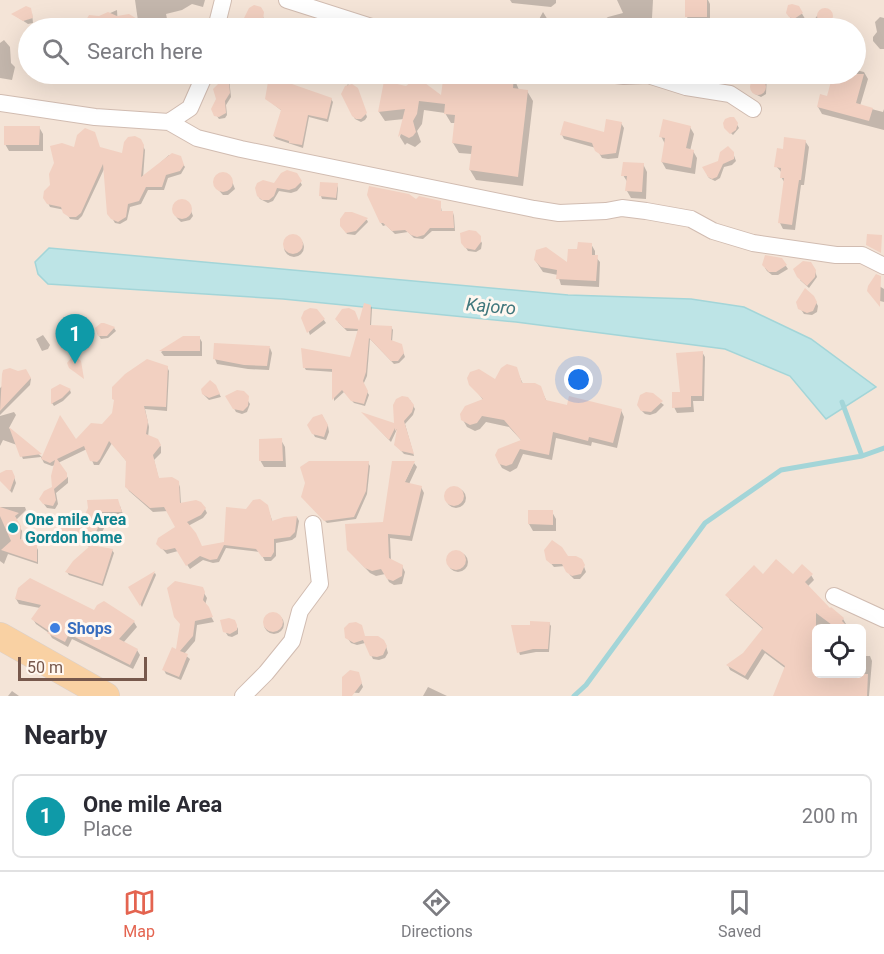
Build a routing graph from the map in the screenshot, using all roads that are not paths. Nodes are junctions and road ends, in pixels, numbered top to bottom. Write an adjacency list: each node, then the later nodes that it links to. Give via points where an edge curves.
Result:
1 (223, 0): 3 (street)
2 (287, 0): 4 (street)
3 (218, 18)
4 (344, 18)
5 (201, 84): 9 (street, via 190,108)
6 (676, 84): 8 (street, via 730,94)
7 (0, 103): 9 (street, via 95,117)
8 (753, 109)
9 (169, 122): 10 (street, via 197,138 242,149 534,209 559,213 622,208 646,211 690,219 713,231 753,243 862,255)
10 (884, 266)
11 (313, 524): 16 (street, via 320,584 300,611 292,641)
12 (834, 596): 13 (street)
13 (884, 619)
14 (0, 636): 15 (main road)
15 (106, 696)
16 (243, 696)

